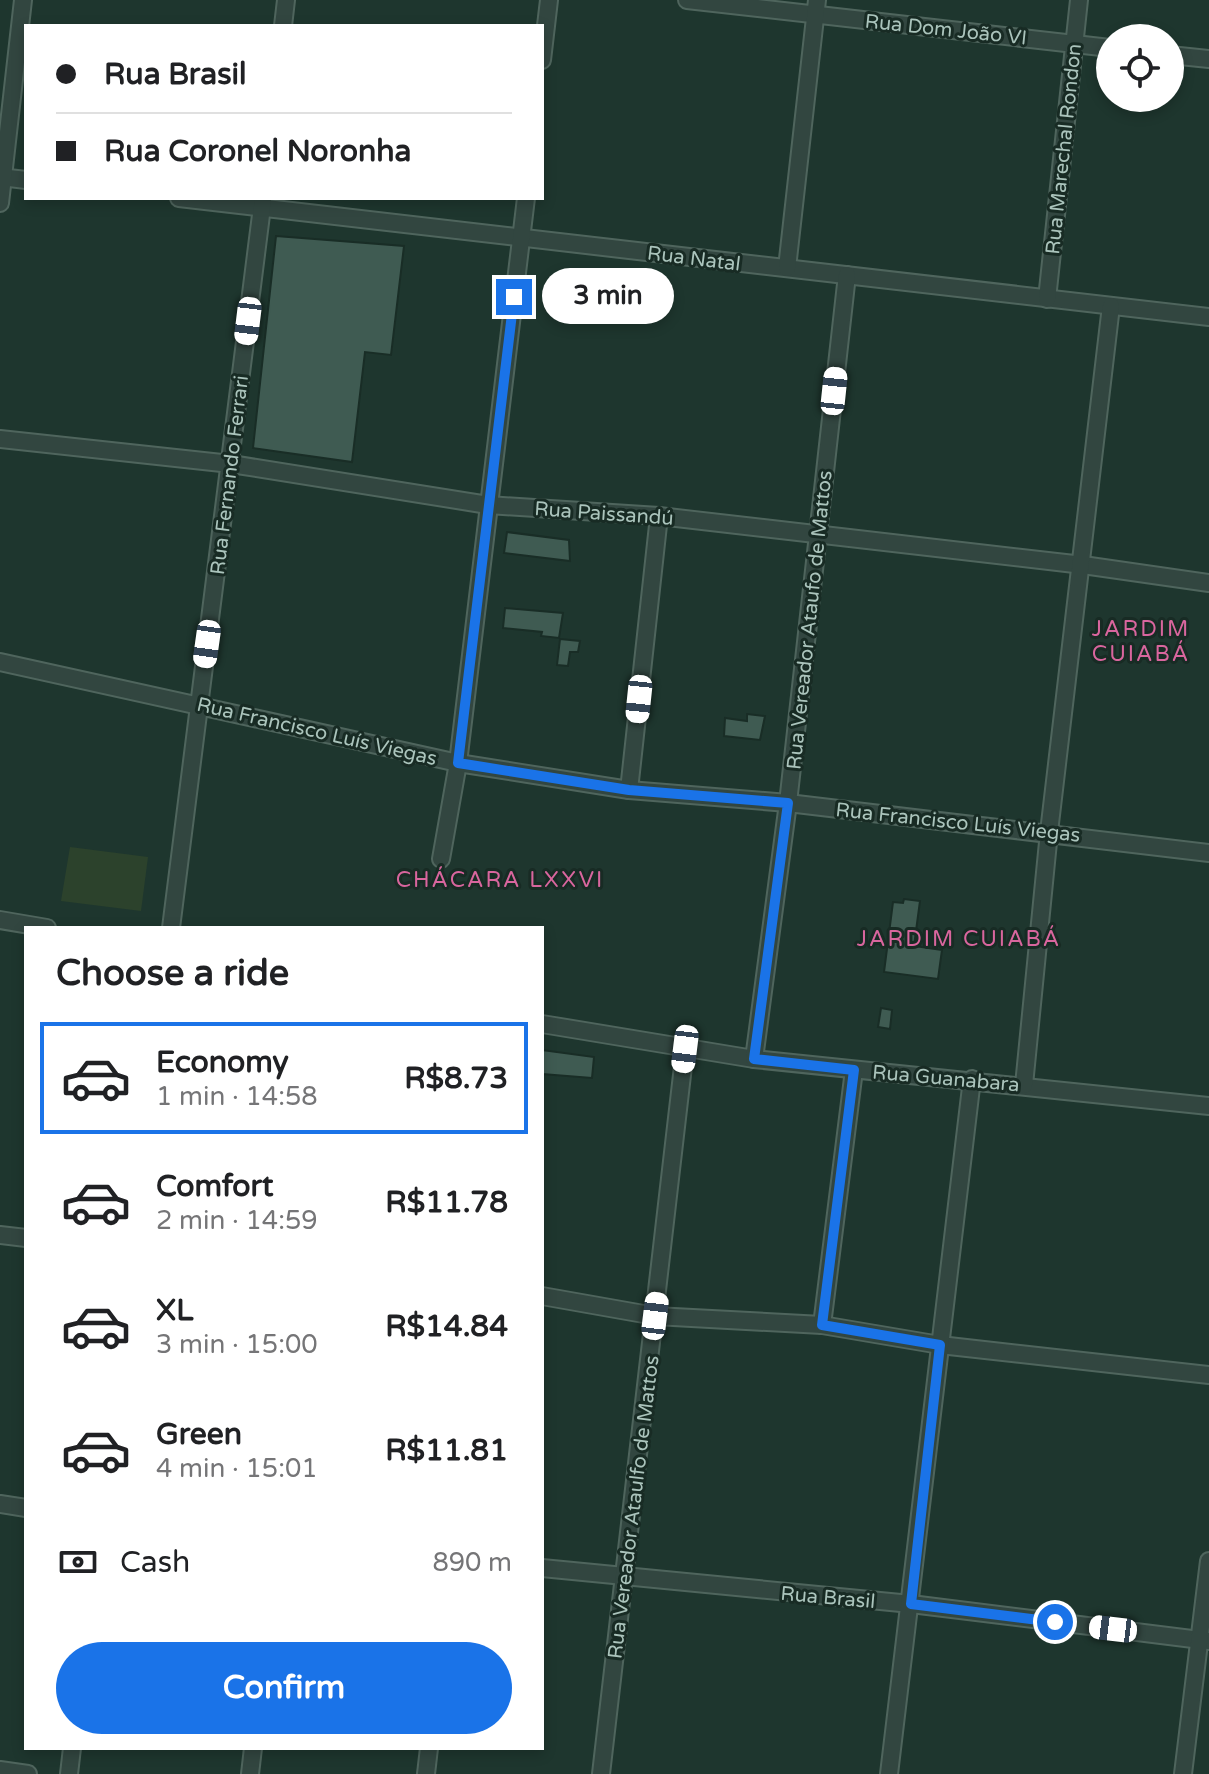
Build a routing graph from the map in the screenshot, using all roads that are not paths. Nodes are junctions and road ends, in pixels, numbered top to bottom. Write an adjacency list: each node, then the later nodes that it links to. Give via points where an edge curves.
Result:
1 (23, 0): 13 (street)
2 (286, 0): 7 (street)
3 (549, 0): 8 (street)
4 (687, 0): 6 (street, Rua Dom João VI)
5 (1079, 0): 9 (street, Rua Marechal Rondon)
6 (816, 7): 9 (street, Rua Dom João VI); 20 (street)
7 (283, 24)
8 (544, 43)
9 (1074, 44): 10 (street, Rua Dom João VI); 22 (street, Rua Marechal Rondon)
10 (1096, 46)
11 (1184, 56): 12 (street)
12 (1209, 59)
13 (2, 177): 14 (street); 17 (street)
14 (24, 180)
15 (213, 200): 18 (street, Rua Natal)
16 (526, 200): 19 (street)
17 (0, 203)
18 (263, 203): 19 (street, Rua Natal); 26 (street, Rua Fernando Ferrari)
19 (521, 238): 20 (street, Rua Natal); 27 (street)
20 (787, 268): 21 (street, Rua Natal)
21 (847, 275): 22 (street, Rua Natal); 29 (street, Rua Vereador Ataufo de Mattos)
22 (1047, 299): 23 (street, Rua Natal)
23 (1111, 306): 24 (street, Rua Natal); 30 (street)
24 (1209, 317)
25 (0, 439): 26 (street, Rua Paissandú)
26 (231, 464): 27 (street, Rua Paissandú); 33 (street, Rua Fernando Ferrari)
27 (488, 505): 28 (street, Rua Paissandú); 34 (street)
28 (659, 516): 29 (street, Rua Paissandú); 35 (street)
29 (818, 535): 30 (street, Rua Paissandú); 36 (street, Rua Vereador Ataufo de Mattos)
30 (1083, 565): 31 (street, Rua Paissandú); 37 (street)
31 (1209, 583)
32 (0, 662): 33 (street, Rua Francisco Luís Viegas)
33 (199, 704): 34 (street, Rua Francisco Luís Viegas); 42 (street, Rua Fernando Ferrari)
34 (458, 763): 35 (street, Rua Francisco Luís Viegas); 39 (street)
35 (629, 790): 36 (street, Rua Francisco Luís Viegas)
36 (788, 803): 37 (street, Rua Francisco Luís Viegas); 45 (street, Rua Vereador Ataufo de Mattos)
37 (1049, 832): 38 (street, Rua Francisco Luís Viegas); 48 (street)
38 (1209, 853)
39 (441, 859)
40 (0, 920): 41 (street)
41 (35, 926)
42 (171, 926)
43 (544, 1024): 44 (street, Rua Guanabara)
44 (685, 1049): 45 (street, Rua Guanabara); 53 (street, Rua Vereador Ataulfo de Mattos)
45 (754, 1059): 46 (street, Rua Guanabara)
46 (854, 1070): 47 (street, Rua Guanabara); 54 (street)
47 (972, 1079): 48 (street, Rua Guanabara); 55 (street)
48 (1024, 1085): 49 (street, Rua Guanabara)
49 (1209, 1106)
50 (0, 1235): 51 (street)
51 (24, 1238)
52 (544, 1296): 53 (street)
53 (655, 1316): 54 (street); 61 (street, Rua Vereador Ataulfo de Mattos)
54 (822, 1325): 55 (street)
55 (940, 1345): 56 (street); 62 (street)
56 (1209, 1375)
57 (0, 1504): 58 (street)
58 (24, 1508)
59 (1209, 1561): 63 (street)
60 (544, 1568): 61 (street, Rua Brasil)
61 (626, 1577): 62 (street, Rua Brasil); 72 (street, Rua Vereador Ataulfo de Mattos)
62 (911, 1604): 63 (street, Rua Brasil); 73 (street)
63 (1204, 1640): 74 (street)
64 (72, 1750): 69 (street)
65 (253, 1750): 70 (street)
66 (429, 1750): 71 (street)
67 (0, 1770): 68 (street)
68 (28, 1774)
69 (69, 1774)
70 (250, 1774)
71 (426, 1774)
72 (601, 1774)
73 (889, 1774)
74 (1183, 1774)

